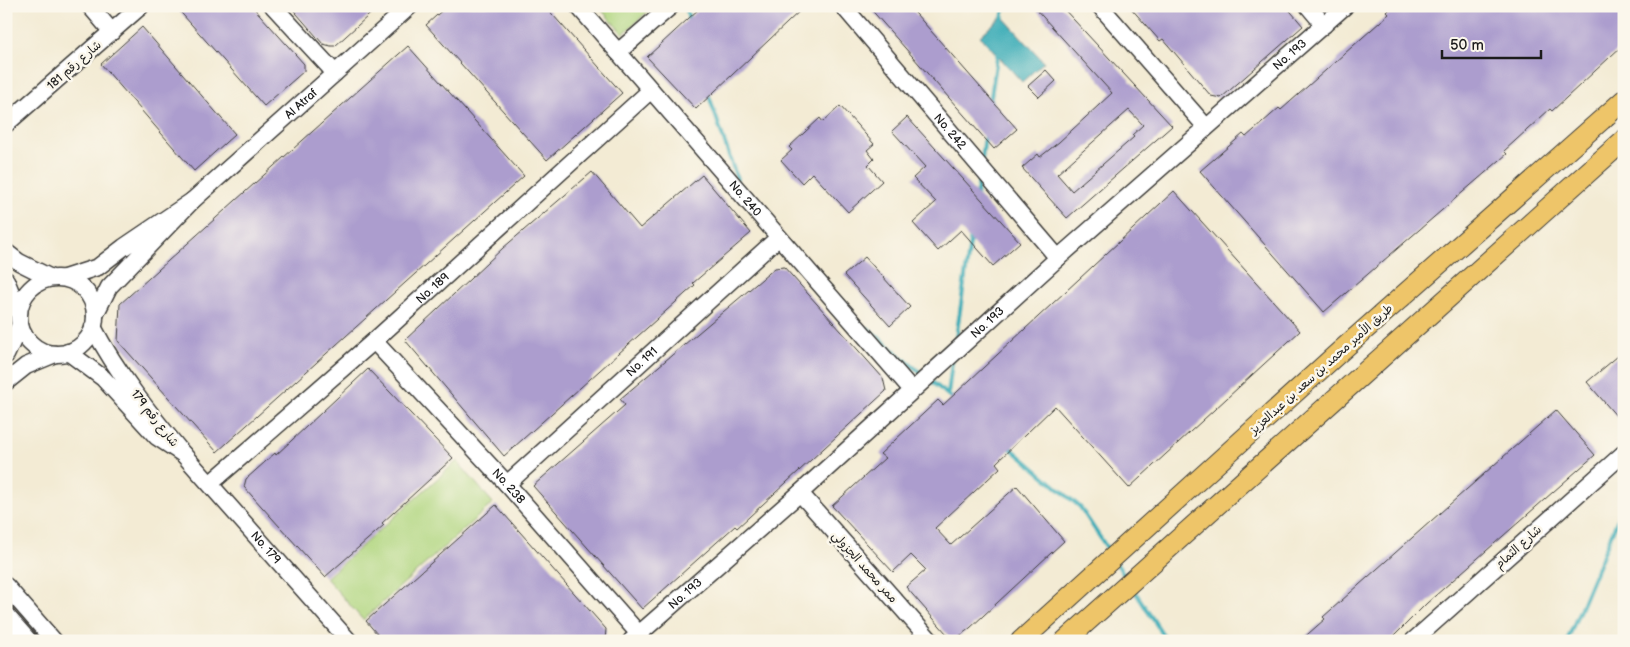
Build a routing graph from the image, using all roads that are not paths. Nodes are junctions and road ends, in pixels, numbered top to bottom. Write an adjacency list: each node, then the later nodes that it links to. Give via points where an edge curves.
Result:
1 (90, 6): 12 (street)
2 (141, 6): 12 (street, شارع رقم 181)
3 (273, 6): 14 (street)
4 (410, 6): 14 (street, Al Atraf)
5 (578, 6): 13 (street, No. 240)
6 (671, 6): 13 (street)
7 (843, 6): 23 (street, No. 242)
8 (1100, 6): 18 (street)
9 (1308, 6): 11 (street)
10 (1345, 6): 11 (street, No. 193)
11 (1324, 25): 18 (street, No. 193)
12 (112, 32): 17 (street, شارع رقم 181)
13 (618, 52): 15 (street, No. 240)
14 (335, 73): 20 (street, Al Atraf)
15 (651, 90): 21 (street, No. 240); 28 (street, No. 189)
16 (1624, 100): 45 (main road, طريق الأمير محمد بن سعد بن عبدالعزيز)
17 (6, 124)
18 (1206, 127): 23 (street, No. 193)
19 (1624, 140): 46 (main road)
20 (192, 201): 24 (street, Al Atraf, via 98,267); 27 (street, Al Atraf, via 109,287)
21 (778, 238): 32 (street, No. 240); 36 (street, No. 191)
22 (6, 252): 24 (street, via 20,262)
23 (1058, 258): 32 (street, No. 193)
24 (58, 278): 26 (street, Al Atraf, via 39,282 29,289 22,300); 27 (street, via 76,283 86,291 92,302)
25 (6, 280): 26 (street)
26 (19, 319): 29 (street, via 25,336 33,345 44,351); 30 (street, Al Atraf)
27 (94, 321): 29 (street, Al Atraf, via 79,347); 34 (street, شارع رقم 179, via 106,352)
28 (374, 342): 35 (street, No. 189); 36 (street, No. 238)
29 (62, 353): 31 (street, Al Atraf, via 26,366); 34 (street, شارع رقم 179, via 103,378 157,436)
30 (6, 355)
31 (6, 382)
32 (912, 390): 37 (street, No. 193)
33 (1624, 453): 47 (street, شارع الثمام)
34 (183, 454): 35 (street, No. 179)
35 (211, 483): 43 (street, No. 179)
36 (507, 484): 40 (street, No. 238)
37 (800, 494): 40 (street, No. 193); 44 (street, ممر محمد الجزولي)
38 (6, 586): 42 (street)
39 (6, 615): 41 (street)
40 (635, 637)
41 (29, 641)
42 (54, 641)
43 (349, 641)
44 (931, 641)
45 (1021, 641)
46 (1065, 641)
47 (1413, 641)

